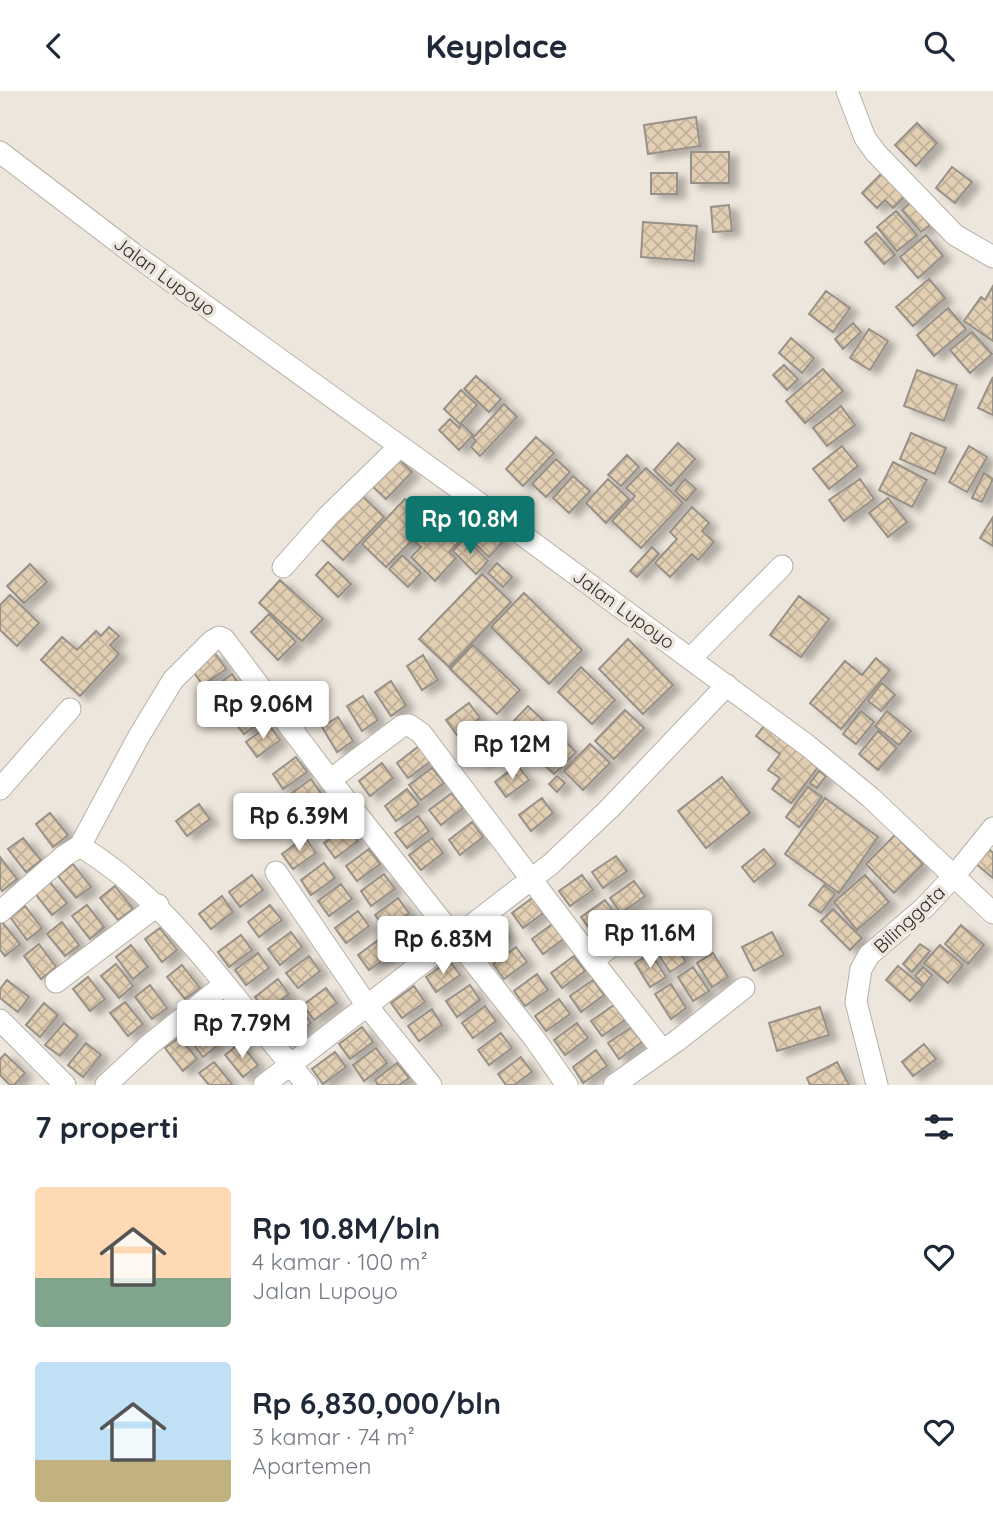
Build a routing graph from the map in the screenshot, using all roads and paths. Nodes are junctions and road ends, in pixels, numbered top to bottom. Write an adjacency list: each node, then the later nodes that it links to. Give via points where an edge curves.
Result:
1 (848, 91): 3 (street, via 865,138 876,153 955,235)
2 (0, 152): 4 (street, Jalan Lupoyo)
3 (993, 257)
4 (400, 446): 6 (street); 7 (street, Jalan Lupoyo)
5 (782, 566): 7 (street)
6 (283, 567)
7 (691, 658): 8 (street, Jalan Lupoyo)
8 (727, 685): 15 (street, Jalan Lupoyo, via 870,797); 16 (street, via 609,809)
9 (70, 709): 11 (street)
10 (330, 780): 13 (street, via 219,637 173,680); 16 (street, via 402,726 414,727); 21 (street)
11 (0, 789)
12 (993, 828): 15 (street, Bilinggata)
13 (80, 846): 17 (street); 18 (street)
14 (276, 872): 26 (street)
15 (955, 875): 19 (street, Jalan Lupoyo); 37 (street, Bilinggata, via 869,955 860,969 856,1002)
16 (533, 879): 21 (street); 22 (street)
17 (158, 905): 23 (street); 24 (street)
18 (0, 912)
19 (993, 913)
20 (658, 917): 22 (lane)
21 (456, 938): 26 (street); 35 (street)
22 (596, 965): 28 (street)
23 (56, 982)
24 (225, 984): 29 (street); 31 (street)
25 (744, 988): 28 (street)
26 (368, 1007): 29 (street); 34 (street)
27 (0, 1020): 30 (street)
28 (663, 1051): 36 (street)
29 (289, 1066): 32 (street); 33 (street)
30 (54, 1081)
31 (106, 1085)
32 (264, 1085)
33 (307, 1085)
34 (431, 1085)
35 (567, 1085)
36 (614, 1085)
37 (877, 1085)

